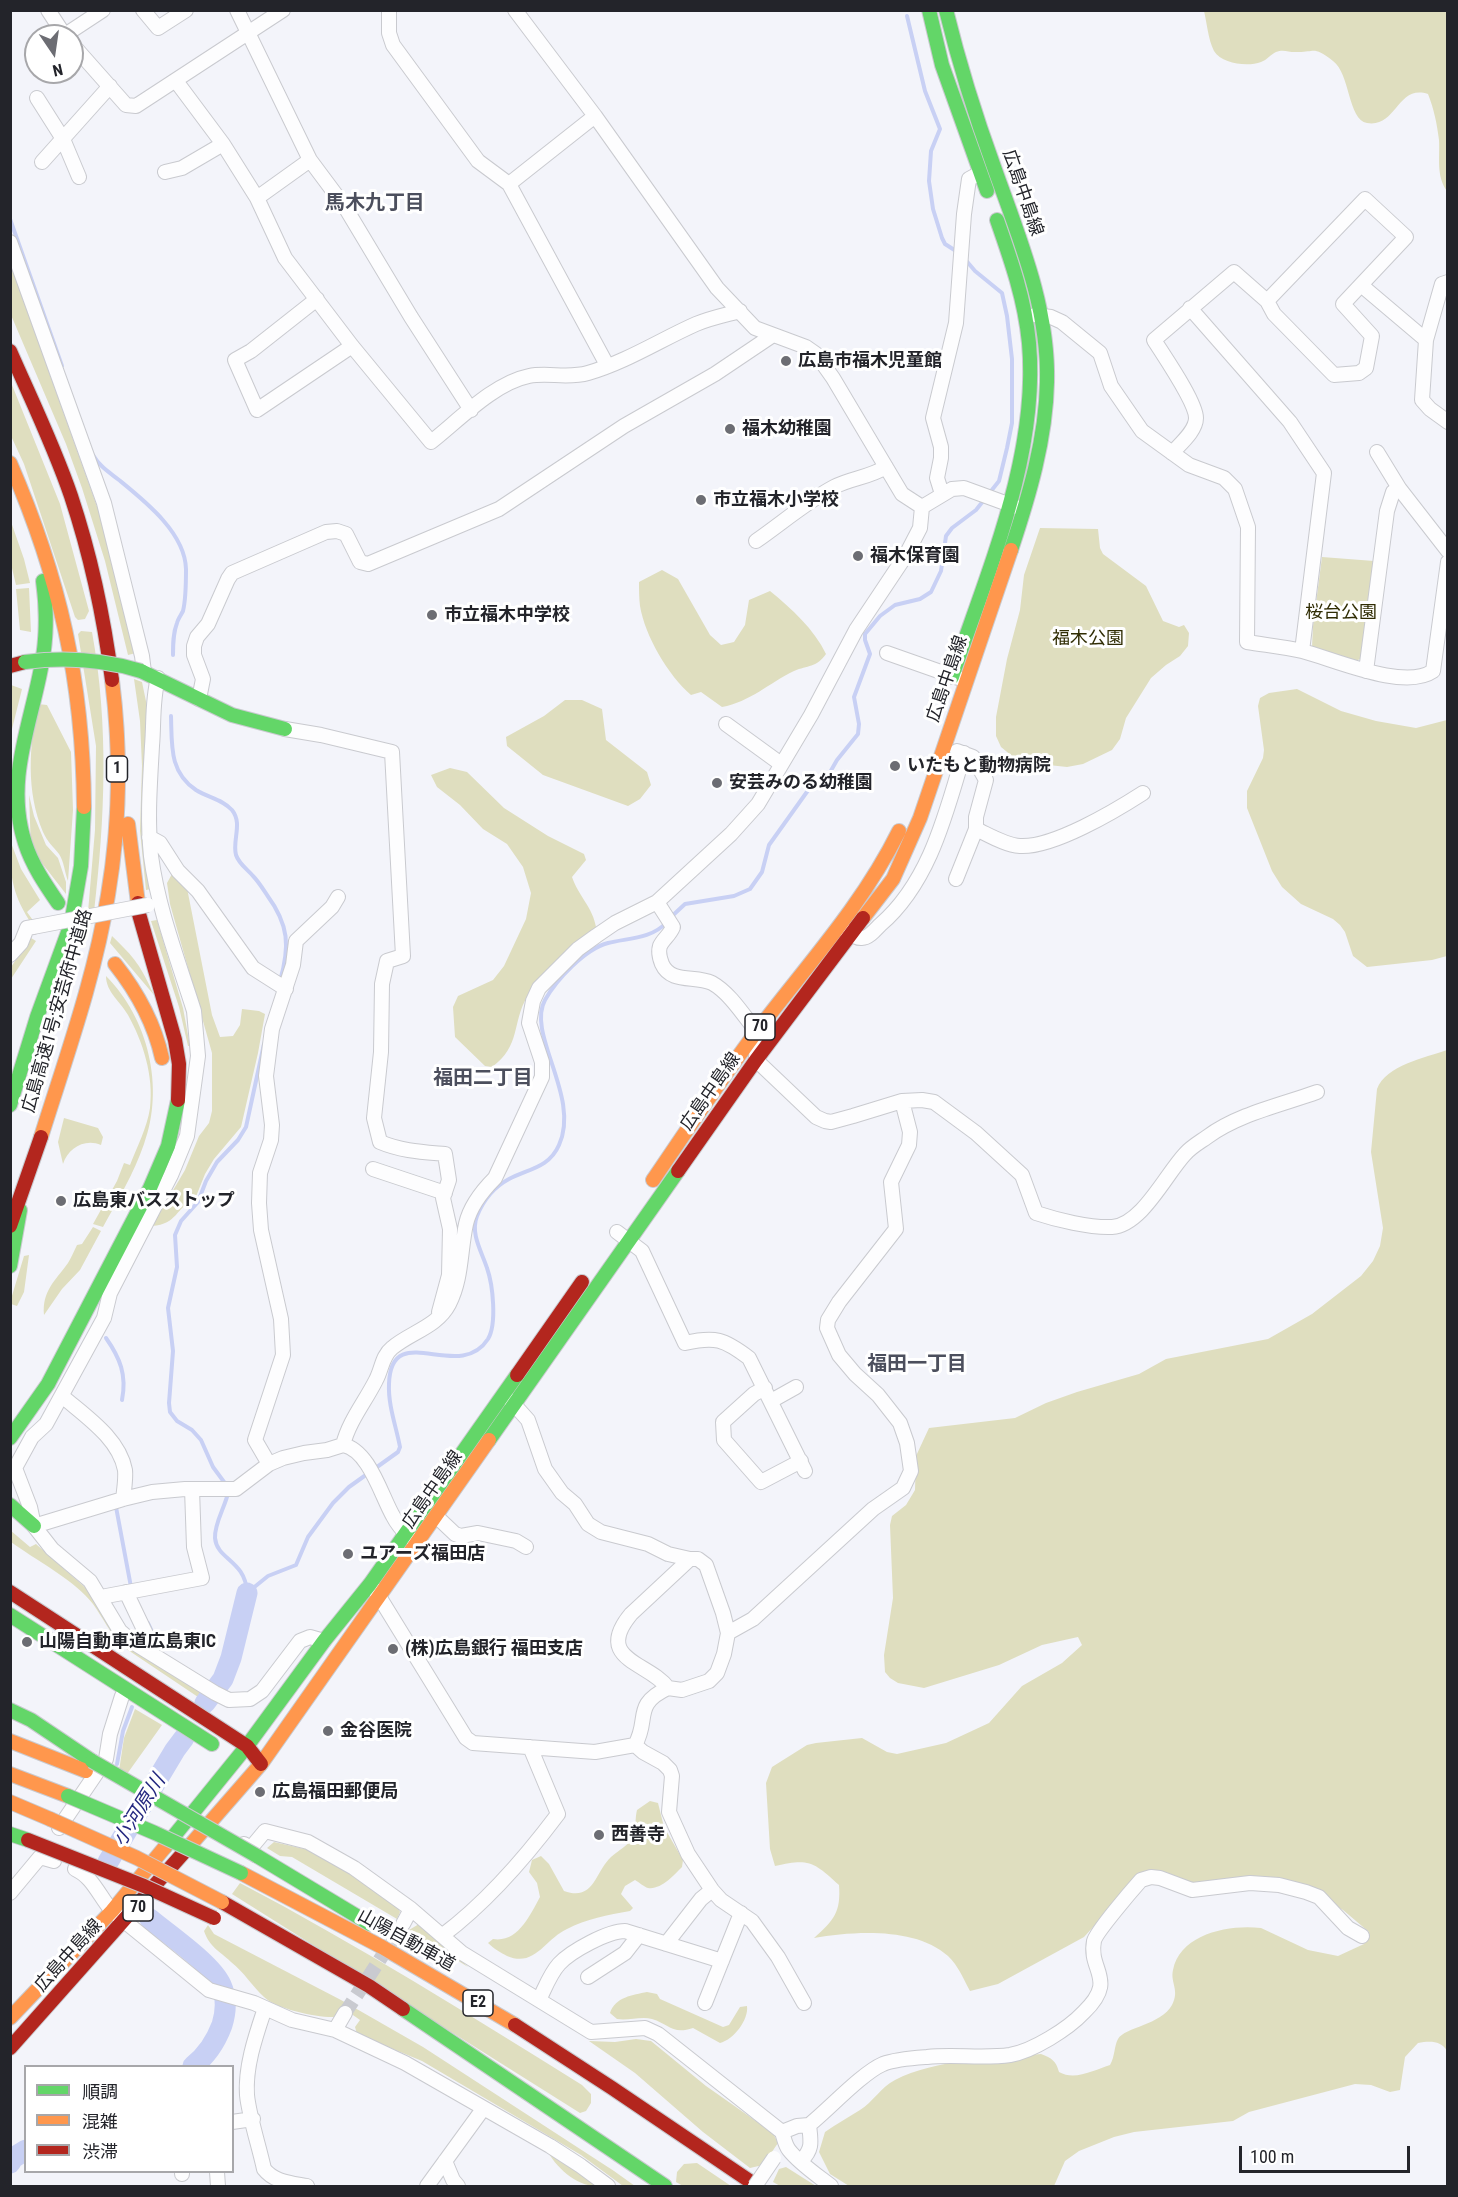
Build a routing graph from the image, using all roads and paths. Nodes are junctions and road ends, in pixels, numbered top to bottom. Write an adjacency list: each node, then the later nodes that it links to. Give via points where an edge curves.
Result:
1 (48, 10): 11 (street)
2 (103, 10): 12 (street)
3 (143, 10): 4 (street, via 158,28)
4 (186, 10)
5 (237, 10): 13 (street)
6 (283, 10): 13 (street)
7 (389, 10): 26 (street, via 393,45 478,161)
8 (515, 10): 18 (street)
9 (929, 10): 24 (main road, 広島中島線, via 942,65)
10 (946, 10): 35 (main road, 広島中島線 / 70, via 957,59 1024,253)
11 (58, 24)
12 (84, 25)
13 (247, 34): 15 (street); 21 (street)
14 (84, 57): 16 (street)
15 (176, 81): 16 (street, via 130,107); 20 (street)
16 (110, 86): 19 (street)
17 (37, 98): 19 (street)
18 (595, 116): 26 (street); 34 (street, via 717,288)
19 (63, 139): 22 (street); 25 (street)
20 (223, 144): 23 (street, via 182,168); 27 (street)
21 (310, 160): 27 (street); 42 (street, via 345,207)
22 (42, 162)
23 (165, 172)
24 (980, 173): 36 (main road, 広島中島線, via 1006,244); 50 (street, via 969,179 956,323 933,418 941,447 937,478)
25 (79, 177)
26 (508, 184): 41 (street)
27 (257, 198): 31 (street, via 285,258)
28 (10, 242): 61 (street, via 104,503 142,656)
29 (1448, 282): 38 (street, via 1442,284)
30 (1361, 285): 32 (street, via 1343,304 1372,336 1366,368 1359,373 1334,375 1274,314); 32 (street, via 1406,237 1365,199); 38 (street)
31 (316, 299): 39 (street); 39 (street, via 235,360 257,410)
32 (1267, 301): 33 (street, via 1234,272)
33 (1190, 308): 45 (street, via 1154,340 1192,403 1196,419 1192,430); 58 (street, via 1290,422 1324,473)
34 (740, 311): 37 (street, via 756,328); 41 (street, via 697,324)
35 (1041, 315): 36 (street); 45 (street, via 1062,322 1100,353 1111,386 1130,415 1142,431); 53 (main road, 広島中島線 / 70, via 1047,364 1045,412)
36 (1025, 316): 51 (main road, 広島中島線, via 1030,360 1028,414)
37 (773, 335): 47 (street, via 816,354); 66 (street, via 715,374 624,426 499,509 368,564 360,562 346,534 337,531 326,532 232,573 194,646 203,678)
38 (1426, 340): 43 (street, via 1422,400)
39 (352, 346): 42 (street, via 431,442)
40 (10, 351): 57 (main road, 広島高速1号;安芸府中道路 / 1, via 66,482)
41 (607, 365): 42 (street, via 568,377 522,378 491,393)
42 (471, 410)
43 (1448, 422)
44 (1377, 452): 49 (street)
45 (1172, 453): 58 (street, via 1189,465 1224,478 1236,489 1248,527 1247,642)
46 (10, 463): 91 (main road, 広島高速1号;安芸府中道路 / 1, via 42,539 69,634 80,706 84,789 82,862 71,925 40,1007)
47 (886, 466): 52 (street, via 902,494); 54 (street, via 872,475 836,486)
48 (10, 475): 79 (main road, via 36,551 45,611 41,670 18,766 17,813 32,864)
49 (1399, 488): 55 (street); 62 (street, via 1393,492 1387,511)
50 (942, 494): 51 (street, via 964,488); 52 (street)
51 (1009, 504): 53 (street); 64 (main road, 広島中島線)
52 (922, 507): 71 (street, via 920,528 856,630)
53 (1024, 510): 65 (main road, 広島中島線 / 70)
54 (756, 541)
55 (1448, 550)
56 (1448, 561): 62 (street, via 1432,671 1424,677 1412,678)
57 (103, 618): 94 (main road, 広島高速1号;安芸府中道路 / 1, via 117,754 112,871 87,987); 106 (main road, via 122,727 134,888 175,1040 178,1106 168,1146 150,1188 48,1384)
58 (1302, 651): 62 (street)
59 (887, 653): 64 (street)
60 (10, 666): 61 (main road, bridge, via 68,658)
61 (142, 671): 63 (main road)
62 (1366, 671)
63 (158, 678): 66 (main road); 75 (street, via 153,698)
64 (951, 681): 65 (street)
65 (966, 681): 69 (main road, 広島中島線 / 70)
66 (199, 699): 68 (main road, via 232,715)
67 (726, 724): 71 (street)
68 (285, 729): 95 (street, via 392,752 403,956 387,960 382,984 381,1052 374,1118 380,1142 445,1154 449,1180)
69 (944, 746): 70 (street); 82 (main road, 広島中島線 / 70, via 920,818 893,879)
70 (964, 753): 74 (street, via 973,757 986,780); 82 (street, via 937,838 907,896 865,938)
71 (781, 764): 78 (street, via 746,819)
72 (1143, 793): 74 (street, via 1082,828 1029,845 1011,844)
73 (903, 822): 81 (main road, 広島中島線 / 70, via 890,852)
74 (976, 829): 76 (street)
75 (149, 837): 80 (street); 85 (street, via 160,843 178,871 210,906 253,969)
76 (956, 879)
77 (338, 897): 85 (street, via 296,941)
78 (657, 902): 86 (street, via 673,927 660,945 659,957 664,968 670,975 713,984); 100 (street, via 596,936 539,988 529,1023 542,1062 542,1077 495,1178 470,1212 458,1280 450,1303)
79 (58, 903)
80 (154, 903): 83 (street, bridge, via 27,928); 104 (street, via 194,1011 198,1056 191,1115 180,1156 110,1293 105,1318)
81 (838, 927): 82 (street); 86 (main road, 広島中島線 / 70)
82 (852, 935): 88 (main road, 広島中島線 / 70)
83 (10, 955)
84 (115, 964): 106 (main road, via 135,990 157,1036 165,1077 161,1127 147,1167 36,1377)
85 (286, 989): 108 (street, via 272,1029 266,1076 272,1140 260,1173 261,1230 284,1339 280,1368 255,1440)
86 (757, 1032): 87 (main road, 広島中島線 / 70); 88 (street)
87 (743, 1051): 88 (street); 93 (main road, 広島中島線 / 70)
88 (756, 1060): 90 (street, via 825,1121); 97 (main road, 広島中島線 / 70)
89 (1317, 1092): 90 (street, via 1247,1116 1210,1135 1186,1152 1132,1220 1114,1227 1063,1221 1036,1213 1022,1175 976,1132 934,1102)
90 (902, 1101): 124 (street, via 910,1132 909,1145 891,1182 896,1229 839,1302 827,1328 839,1355 900,1423 911,1471 903,1488 873,1509 753,1619)
91 (10, 1105)
92 (373, 1169): 95 (street)
93 (647, 1189)
94 (23, 1192): 96 (main road); 98 (main road)
95 (445, 1193): 100 (street, via 450,1229 449,1275)
96 (10, 1226)
97 (620, 1234): 103 (street, via 642,1251 685,1343 719,1339 736,1348 749,1358); 105 (main road, 広島中島線 / 70)
98 (10, 1266)
99 (590, 1270): 102 (main road, 広島中島線 / 70)
100 (437, 1320): 107 (street, via 391,1348 383,1358)
101 (796, 1388): 103 (street)
102 (504, 1394): 105 (street); 114 (main road, 広島中島線 / 70)
103 (768, 1394): 103 (street, via 803,1466 761,1482 724,1440 723,1422 754,1394)
104 (62, 1396): 110 (street, via 105,1433 123,1461); 113 (street, via 15,1468)
105 (515, 1404): 112 (main road, 広島中島線 / 70); 117 (street, via 528,1420 545,1469 588,1524 601,1532)
106 (12, 1436)
107 (343, 1445): 108 (street); 114 (street, via 355,1449)
108 (269, 1464): 109 (street, via 236,1489)
109 (192, 1489): 110 (street); 120 (street, via 194,1547 202,1578)
110 (123, 1499): 113 (street)
111 (10, 1505): 113 (main road)
112 (436, 1516): 115 (main road, 広島中島線 / 70); 116 (street, via 455,1534 478,1533)
113 (34, 1526): 122 (street)
114 (405, 1534): 115 (street); 118 (main road, 広島中島線 / 70)
115 (416, 1544): 121 (main road, 広島中島線 / 70)
116 (526, 1547)
117 (690, 1559): 124 (street, via 698,1558 706,1565); 127 (street, via 631,1614 623,1624 620,1638 621,1652)
118 (370, 1584): 121 (street); 126 (main road, 広島中島線 / 70)
119 (10, 1592): 132 (main road)
120 (126, 1592): 122 (street); 125 (street, via 147,1636)
121 (380, 1596): 133 (street, via 466,1738 473,1743); 135 (main road, 広島中島線 / 70)
122 (101, 1597): 126 (street, via 120,1631 134,1643 230,1700 250,1699 262,1691 300,1641 310,1637)
123 (10, 1615): 134 (main road)
124 (728, 1633): 127 (street, via 717,1673 709,1681 682,1690)
125 (145, 1640)
126 (324, 1641): 132 (main road, 広島中島線 / 70)
127 (668, 1688): 131 (street, via 647,1702)
128 (122, 1696): 142 (street, via 106,1758)
129 (10, 1710): 136 (main road, via 31,1720)
130 (10, 1741): 136 (main road)
131 (635, 1745): 133 (street, via 595,1752); 143 (street, via 670,1770 669,1812 688,1854)
132 (247, 1746): 134 (main road, 広島中島線 / 70); 135 (main road)
133 (530, 1747): 151 (street, via 558,1814 506,1877)
134 (236, 1759): 135 (main road); 146 (main road, 広島中島線 / 70)
135 (261, 1764): 139 (main road, 広島中島線 / 70)
136 (89, 1766): 167 (main road, bridge, via 198,1822 336,1902 534,2028)
137 (10, 1774): 167 (main road, 山陽自動車道 / E2, bridge, via 242,1873 393,1953)
138 (10, 1802): 165 (main road, bridge, via 137,1858 222,1902 369,1986)
139 (216, 1818): 145 (street, via 250,1849 265,1832 308,1842 354,1868); 149 (main road, 広島中島線 / 70)
140 (10, 1834): 141 (main road)
141 (21, 1843): 148 (main road, bridge, via 73,1857)
142 (40, 1857): 144 (street); 146 (street, via 87,1874)
143 (712, 1890): 147 (street); 155 (street)
144 (10, 1893)
145 (411, 1909): 150 (street); 151 (street)
146 (112, 1911): 149 (street); 163 (main road, 広島中島線 / 70)
147 (741, 1913): 156 (street); 160 (street, via 752,1921 778,1957)
148 (219, 1920)
149 (125, 1922): 161 (street, via 209,1990); 166 (main road, 広島中島線 / 70)
150 (403, 1924)
151 (443, 1935): 158 (street, via 462,1953)
152 (639, 1935): 155 (street); 157 (street, via 625,1953); 158 (street, via 625,1931 607,1933 567,1957 552,1974)
153 (1362, 1936): 172 (street, via 1348,1928 1319,1897 1279,1885 1250,1883 1192,1890 1160,1878 1142,1880 1094,1939 1102,1981 1097,1997 1084,2013 1053,2036 1011,2055 944,2055 883,2064)
154 (264, 1942): 165 (main road)
155 (666, 1944): 156 (street)
156 (722, 1961): 159 (street)
157 (588, 1977)
158 (539, 2000): 173 (street, via 591,2032 645,2028 658,2034)
159 (705, 2003)
160 (804, 2003)
161 (260, 2005): 164 (street, via 292,2020); 170 (street, via 247,2084)
162 (345, 2013): 164 (street)
163 (10, 2018)
164 (335, 2030): 168 (street, via 405,2063)
165 (451, 2041): 181 (main road)
166 (10, 2048)
167 (600, 2079): 182 (main road, 山陽自動車道 / E2)
168 (483, 2109): 175 (street); 180 (street, via 566,2156)
169 (234, 2114): 170 (street)
170 (252, 2115): 171 (street); 177 (street, via 268,2175)
171 (234, 2121)
172 (809, 2126): 173 (street); 176 (street, via 809,2153)
173 (782, 2132): 174 (street)
174 (787, 2149): 176 (street); 182 (street, bridge, via 774,2158)
175 (446, 2161): 178 (street); 179 (street)
176 (801, 2161): 183 (street)
177 (307, 2187)
178 (427, 2187)
179 (458, 2187)
180 (608, 2187)
181 (665, 2187)
182 (756, 2187)
183 (831, 2187)

